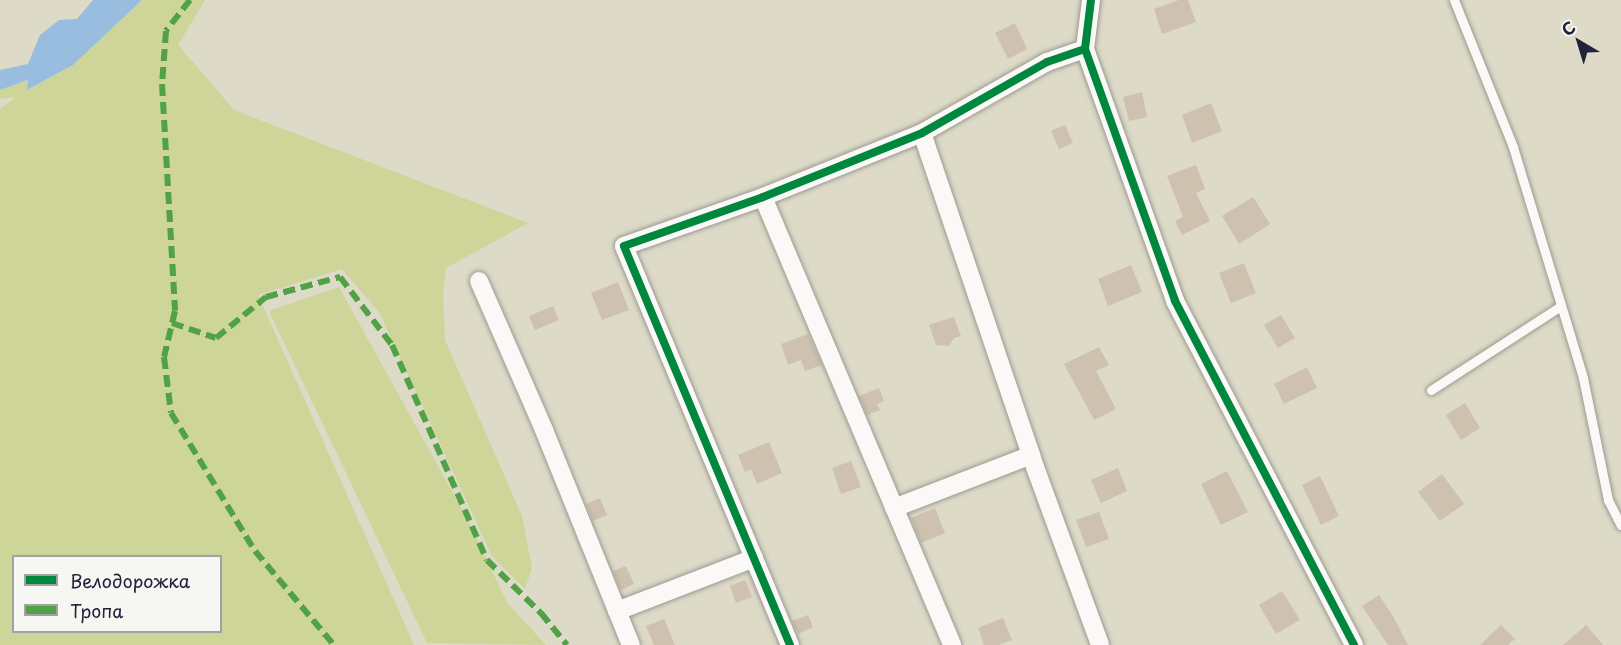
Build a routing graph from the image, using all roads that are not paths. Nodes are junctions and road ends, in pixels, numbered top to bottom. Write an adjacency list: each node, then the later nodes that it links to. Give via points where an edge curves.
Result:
1 (1091, 0): 3 (street)
2 (1454, 0): 7 (lane, via 1513,147)
3 (1085, 49): 4 (street, via 1047,62); 18 (street, via 1175,301)
4 (922, 133): 5 (street); 9 (street)
5 (763, 197): 10 (street); 12 (street, via 624,246)
6 (479, 281): 13 (street)
7 (1561, 306): 8 (lane); 11 (lane, via 1583,378 1608,500)
8 (1431, 390)
9 (1031, 455): 10 (street); 17 (street)
10 (894, 508): 16 (street)
11 (1621, 525)
12 (754, 558): 13 (street); 15 (street)
13 (617, 611): 14 (street)
14 (631, 645)
15 (790, 645)
16 (952, 645)
17 (1100, 645)
18 (1354, 645)

